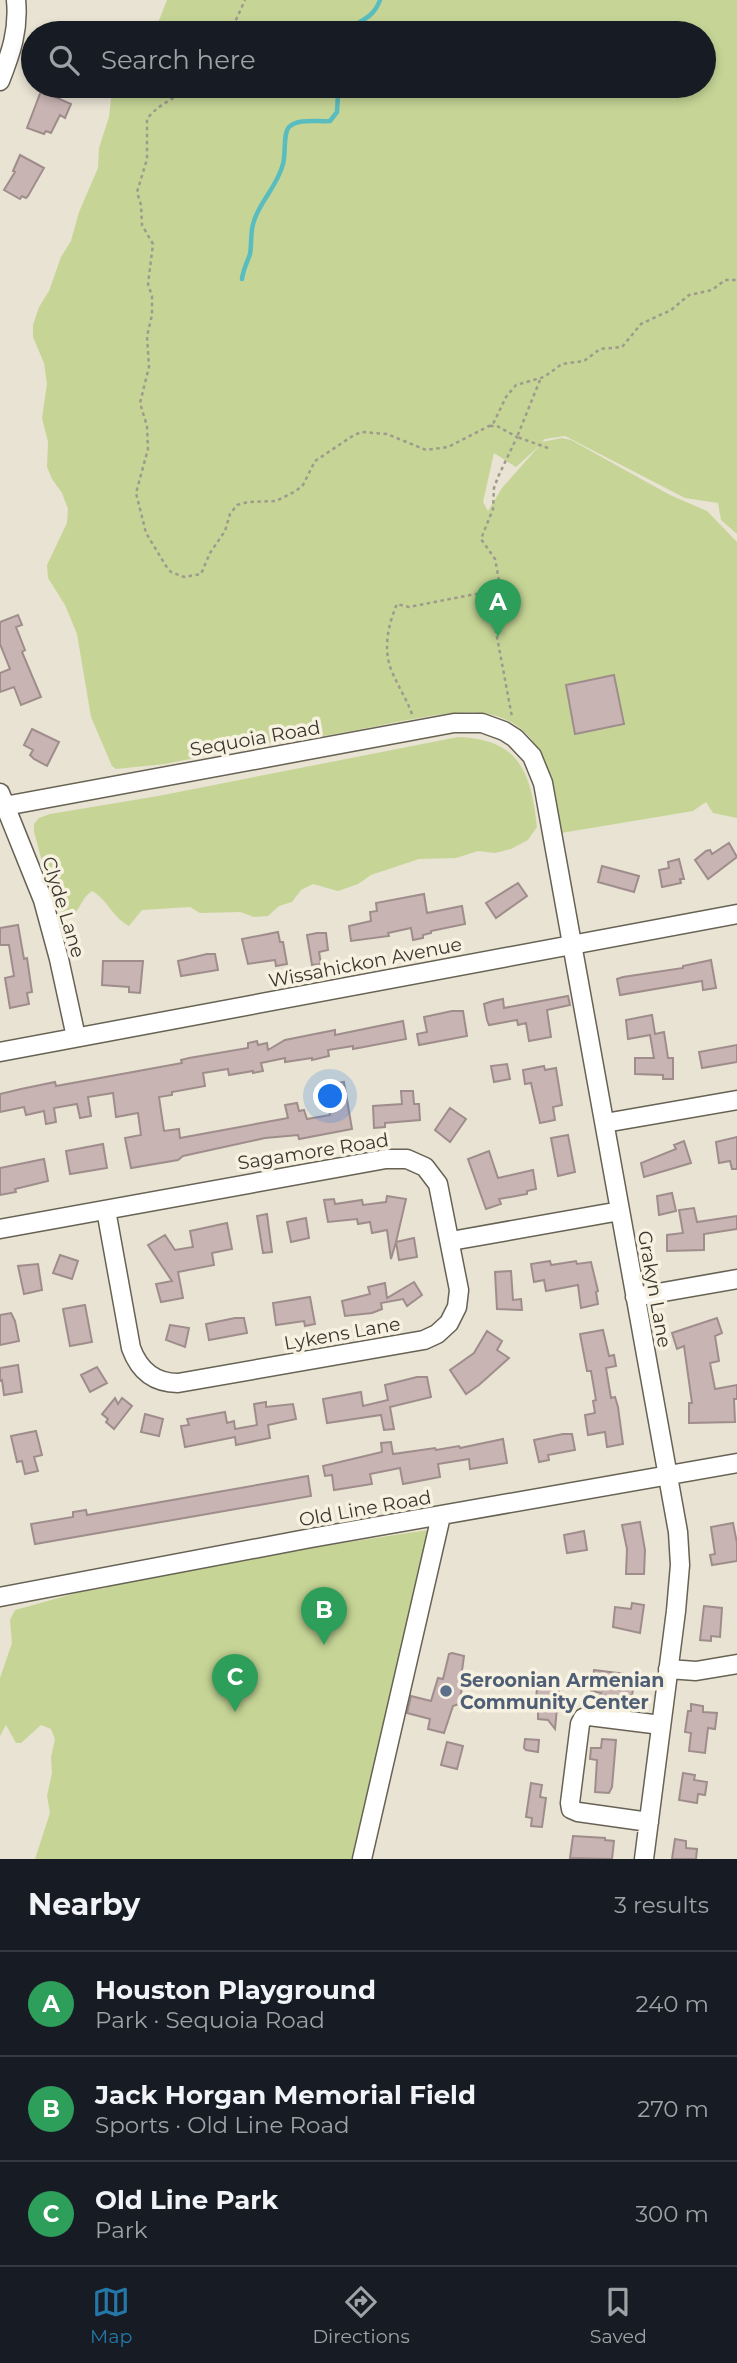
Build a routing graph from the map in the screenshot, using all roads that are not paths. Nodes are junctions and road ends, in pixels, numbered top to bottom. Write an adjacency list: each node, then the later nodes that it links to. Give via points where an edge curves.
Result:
1 (16, 0): 2 (street, via 15,39)
2 (0, 81)
3 (515, 738): 4 (street, Sequoia Road, via 482,723 454,723); 6 (street, Grakyn Lane, via 532,756 542,783)
4 (2, 802): 7 (street, Clyde Lane, via 31,867 52,933)
5 (737, 914): 6 (street, Wissahickon Avenue)
6 (573, 945): 7 (street, Wissahickon Avenue); 10 (street, Grakyn Lane)
7 (76, 1037): 8 (street, Wissahickon Avenue)
8 (0, 1052)
9 (737, 1100): 10 (street)
10 (605, 1124): 12 (street, Grakyn Lane)
11 (106, 1210): 13 (street, Sagamore Road); 14 (street, Sagamore Road, via 397,1158 425,1167 438,1184); 14 (street, Lykens Lane, via 131,1348 139,1366 155,1378 178,1383 437,1335 457,1307)
12 (620, 1211): 14 (street); 16 (street, Grakyn Lane)
13 (0, 1229)
14 (450, 1241)
15 (737, 1279): 16 (street)
16 (635, 1297): 18 (street, Grakyn Lane)
17 (737, 1463): 18 (street, Old Line Road)
18 (668, 1475): 19 (street, Old Line Road); 22 (street, Grakyn Lane, via 680,1565)
19 (441, 1516): 20 (street, Old Line Road); 25 (street)
20 (0, 1597)
21 (737, 1664): 22 (street, via 696,1671)
22 (668, 1669): 23 (street, Grakyn Lane)
23 (661, 1725): 24 (street, Grakyn Lane); 24 (street, via 583,1718 570,1803 578,1812)
24 (649, 1822): 26 (street, Grakyn Lane)
25 (362, 1859)
26 (644, 1859)

